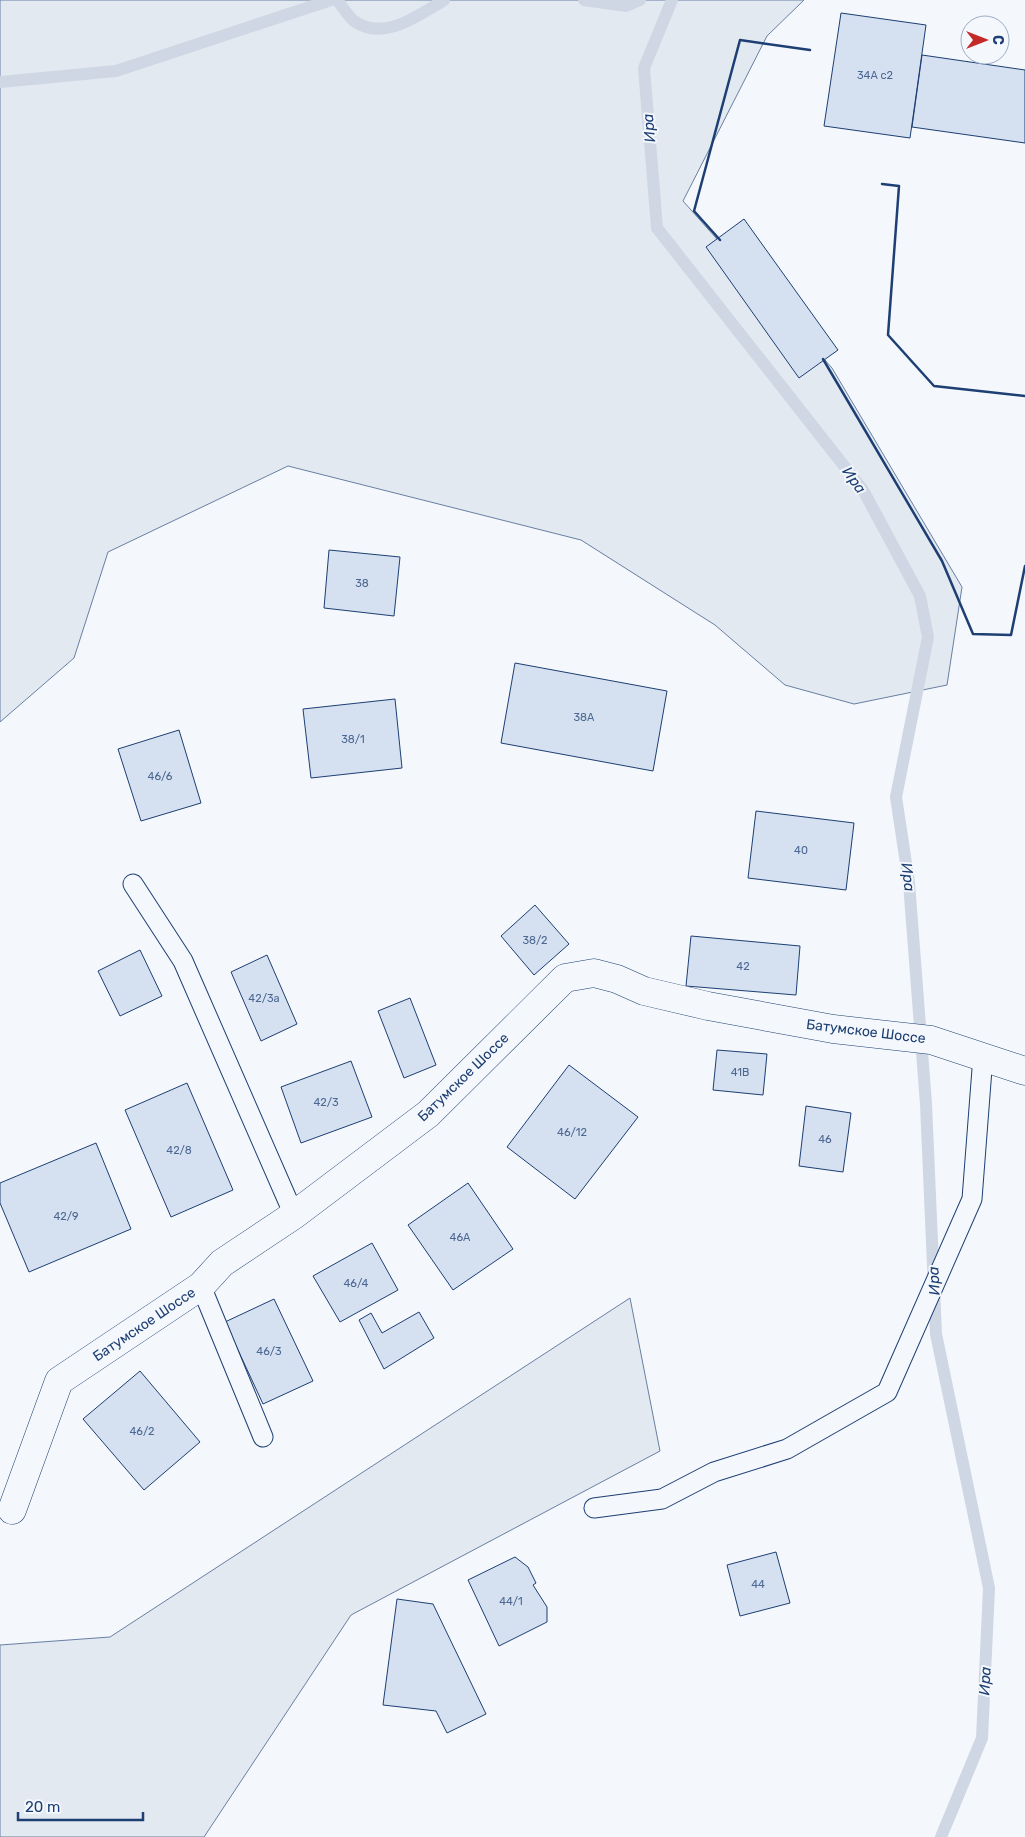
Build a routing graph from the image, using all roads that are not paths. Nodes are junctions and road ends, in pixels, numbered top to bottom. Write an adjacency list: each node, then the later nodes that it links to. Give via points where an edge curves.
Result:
1 (133, 884): 4 (lane, via 183,961)
2 (983, 1056): 3 (street, Батумское Шоссе); 4 (street, Батумское Шоссе, via 931,1040 833,1029 708,1006 644,991 594,973 565,978 428,1114); 7 (lane, via 972,1199 888,1392 787,1449 714,1472 662,1499)
3 (1025, 1071)
4 (294, 1215): 5 (street, Батумское Шоссе, via 222,1263)
5 (201, 1286): 6 (lane); 8 (street, Батумское Шоссе, via 59,1381)
6 (262, 1437)
7 (594, 1508)
8 (12, 1510)

